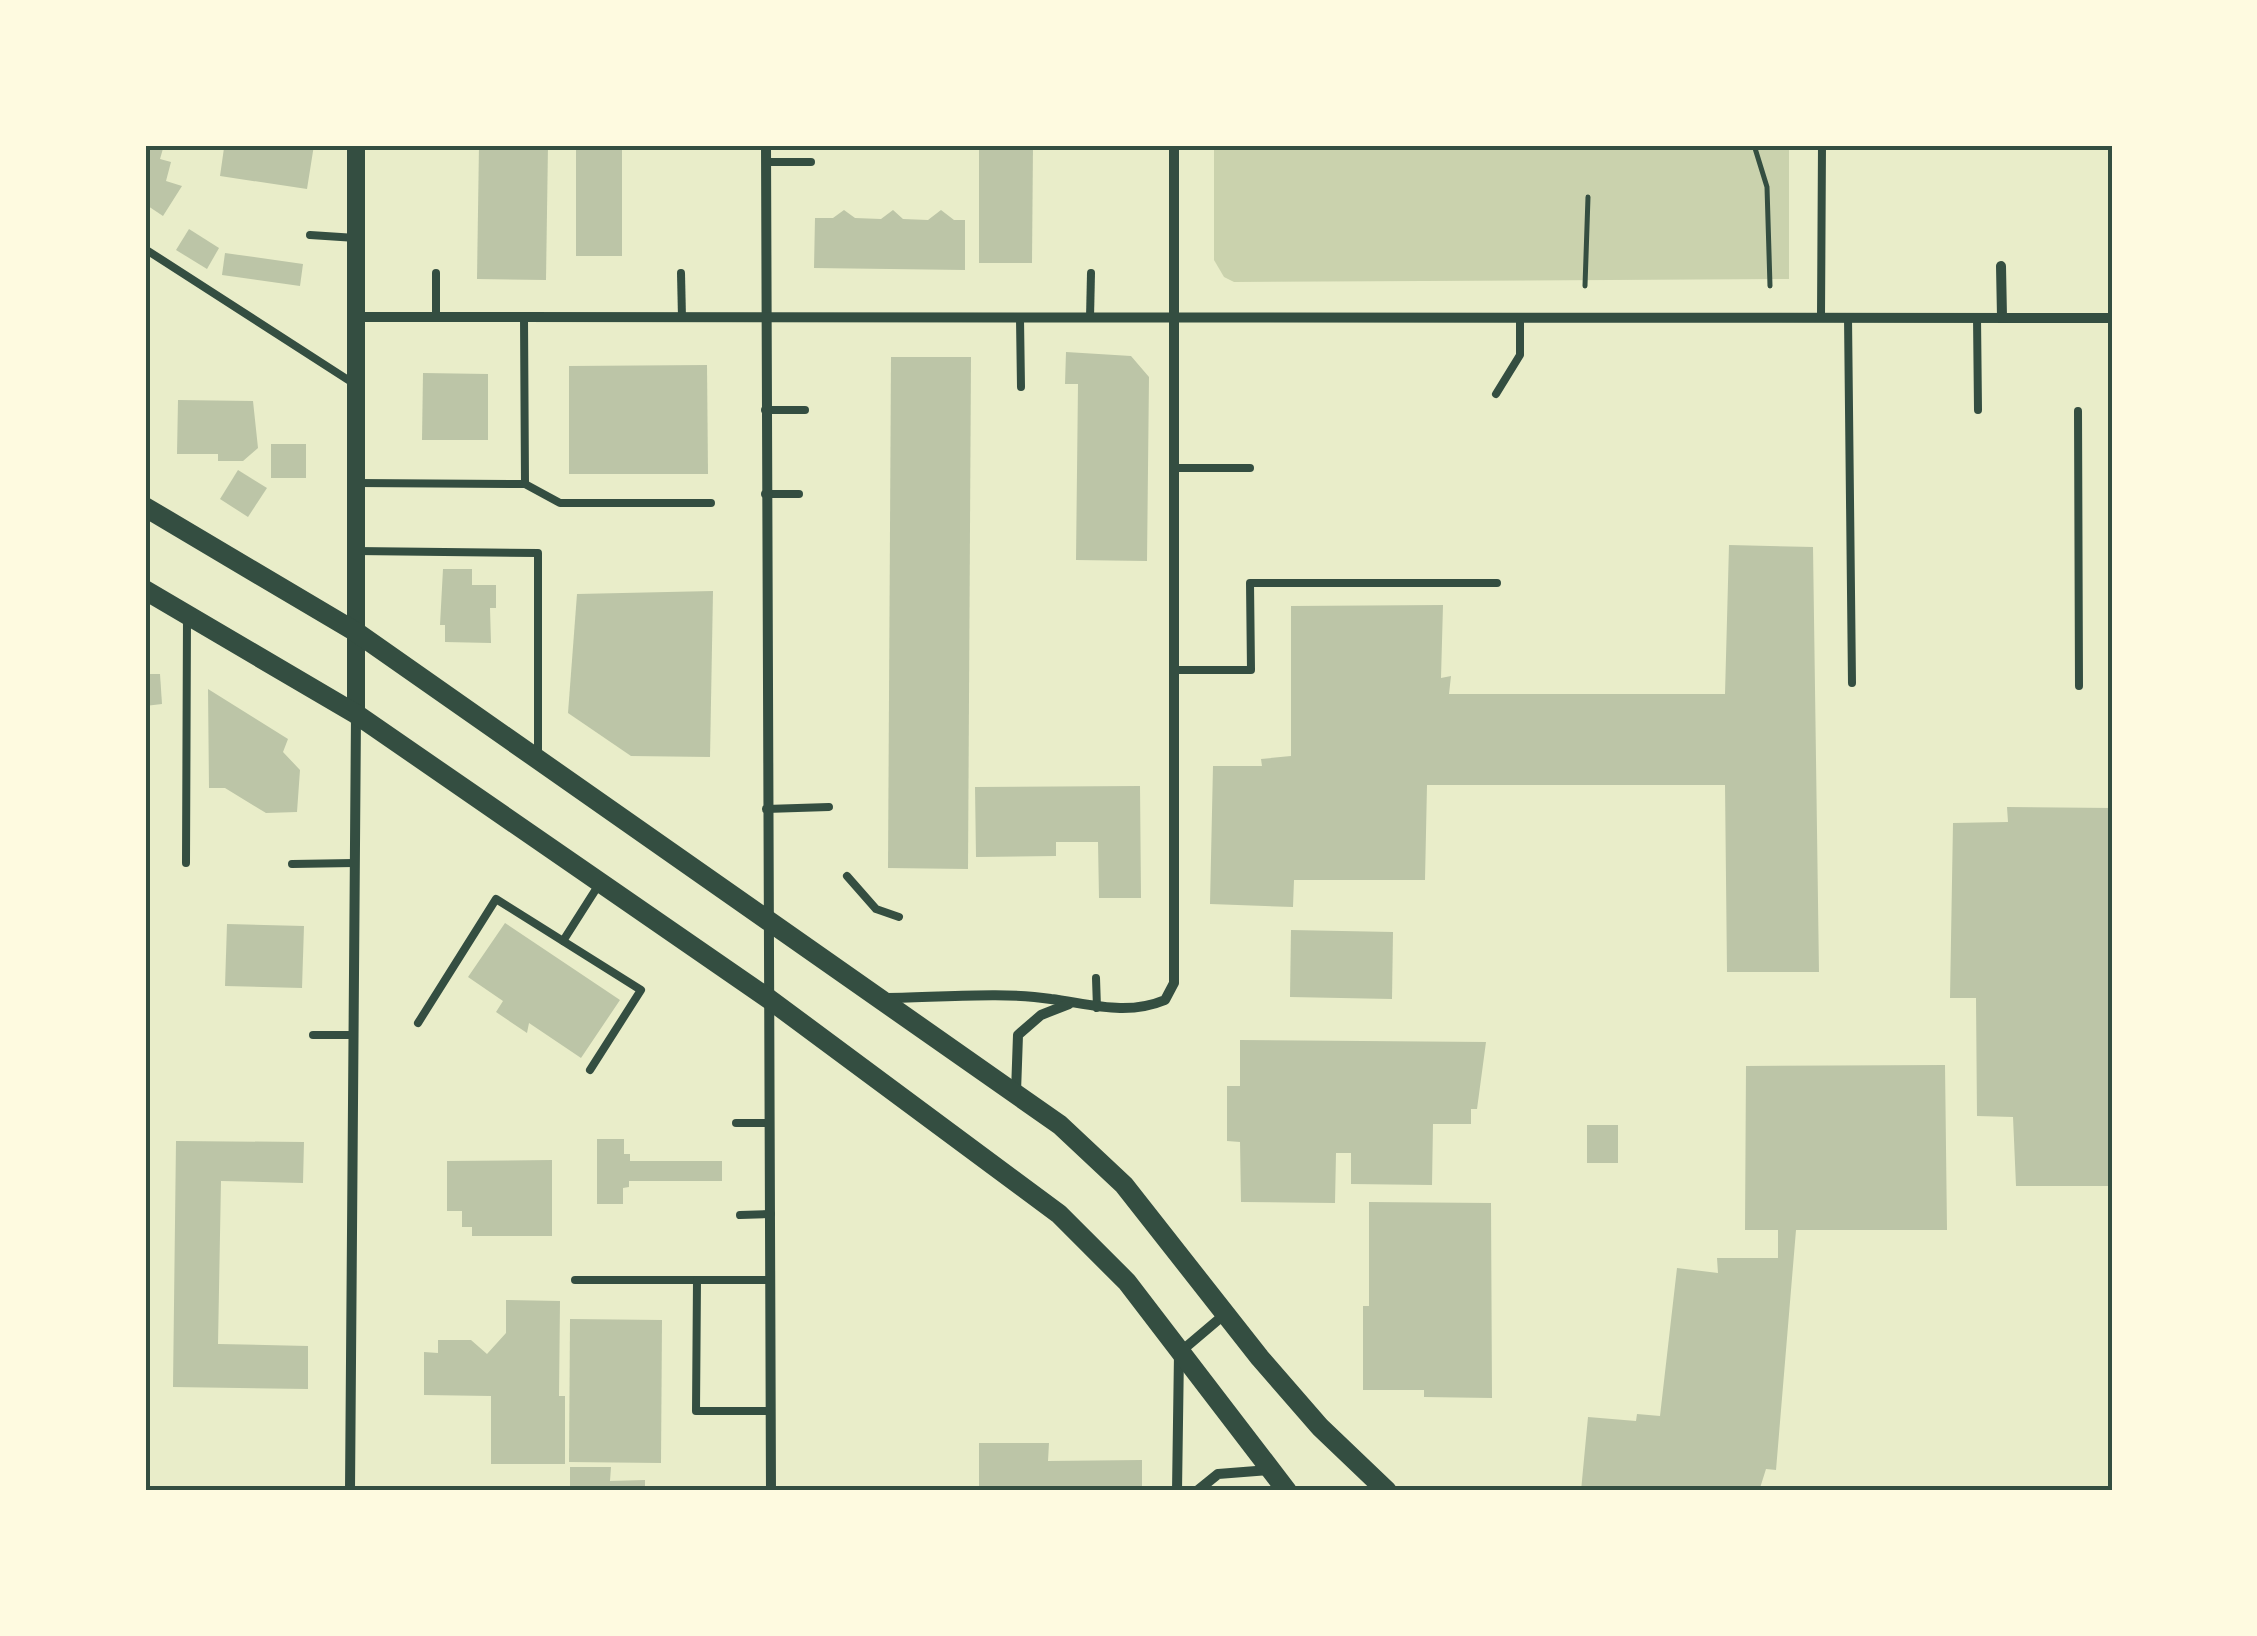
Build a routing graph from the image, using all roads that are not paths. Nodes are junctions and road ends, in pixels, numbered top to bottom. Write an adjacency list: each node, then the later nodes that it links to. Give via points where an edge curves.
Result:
1 (356, 145): 8 (street)
2 (766, 145): 5 (street)
3 (1174, 145): 26 (street)
4 (1822, 145): 15 (lane)
5 (766, 162): 6 (lane); 23 (street)
6 (811, 162)
7 (310, 235): 8 (lane)
8 (356, 238): 14 (street)
9 (145, 249): 28 (lane)
10 (2001, 266): 18 (street)
11 (436, 272): 19 (lane)
12 (1091, 272): 25 (lane)
13 (681, 273): 21 (lane)
14 (356, 317): 19 (street); 28 (street)
15 (1821, 317): 16 (street); 27 (street)
16 (1848, 317): 17 (street); 49 (lane)
17 (1977, 317): 18 (street); 33 (lane)
18 (2002, 317): 22 (street)
19 (436, 318): 20 (street)
20 (524, 318): 21 (street); 38 (lane)
21 (682, 318): 23 (street)
22 (2112, 318)
23 (764, 319): 24 (street); 31 (street)
24 (1020, 319): 25 (street); 29 (lane)
25 (1090, 319): 26 (street)
26 (1174, 319): 27 (street); 35 (street)
27 (1520, 319): 30 (lane, via 1520,354)
28 (356, 385): 37 (street)
29 (1021, 387)
30 (1496, 394)
31 (765, 410): 32 (lane); 39 (street)
32 (805, 410)
33 (1978, 410)
34 (2078, 411): 50 (lane)
35 (1174, 468): 36 (lane); 48 (street)
36 (1250, 468)
37 (356, 483): 38 (lane); 43 (street)
38 (524, 484): 41 (lane, via 560,503)
39 (765, 494): 40 (lane); 55 (street)
40 (799, 494)
41 (712, 504)
42 (145, 507): 47 (main road)
43 (356, 551): 47 (street); 52 (lane, via 538,553)
44 (1497, 583): 48 (lane, via 1250,583 1252,670)
45 (145, 590): 46 (main road)
46 (186, 615): 51 (main road); 57 (lane)
47 (356, 632): 51 (street); 52 (main road)
48 (1174, 670): 69 (street, via 1174,983 1165,1000 1146,1008)
49 (1852, 683)
50 (2079, 686)
51 (356, 714): 59 (street); 61 (main road)
52 (538, 760): 63 (main road)
53 (146, 780): 56 (lane)
54 (830, 807): 55 (lane)
55 (766, 809): 63 (street)
56 (146, 833)
57 (186, 863)
58 (292, 864): 59 (lane)
59 (354, 864): 72 (street)
60 (847, 876): 62 (lane, via 876,909)
61 (600, 882): 64 (lane); 66 (main road)
62 (899, 916)
63 (769, 922): 66 (street); 67 (main road)
64 (563, 942): 70 (lane, via 496,899); 73 (lane, via 641,990)
65 (1096, 978): 69 (lane)
66 (770, 998): 76 (street); 83 (main road, via 1059,1214 1126,1282)
67 (876, 998): 68 (street, via 1050,998); 74 (main road)
68 (1070, 1004): 69 (street); 74 (street, via 1041,1015 1018,1035)
69 (1097, 1008)
70 (418, 1023)
71 (313, 1035): 72 (lane)
72 (353, 1035): 86 (street)
73 (590, 1070)
74 (1016, 1093): 82 (main road, via 1124,1185)
75 (736, 1123): 76 (lane)
76 (770, 1123): 77 (street)
77 (771, 1214): 78 (lane); 81 (street)
78 (740, 1215)
79 (575, 1280): 80 (lane)
80 (697, 1280): 81 (lane); 84 (lane, via 696,1411)
81 (771, 1280): 84 (street)
82 (1225, 1313): 83 (street); 91 (main road, via 1320,1427)
83 (1179, 1352): 85 (main road); 88 (street)
84 (771, 1411): 87 (street)
85 (1270, 1470): 89 (street, via 1218,1474); 90 (main road)
86 (350, 1491)
87 (771, 1491)
88 (1177, 1491)
89 (1197, 1491)
90 (1287, 1491)
91 (1387, 1491)

